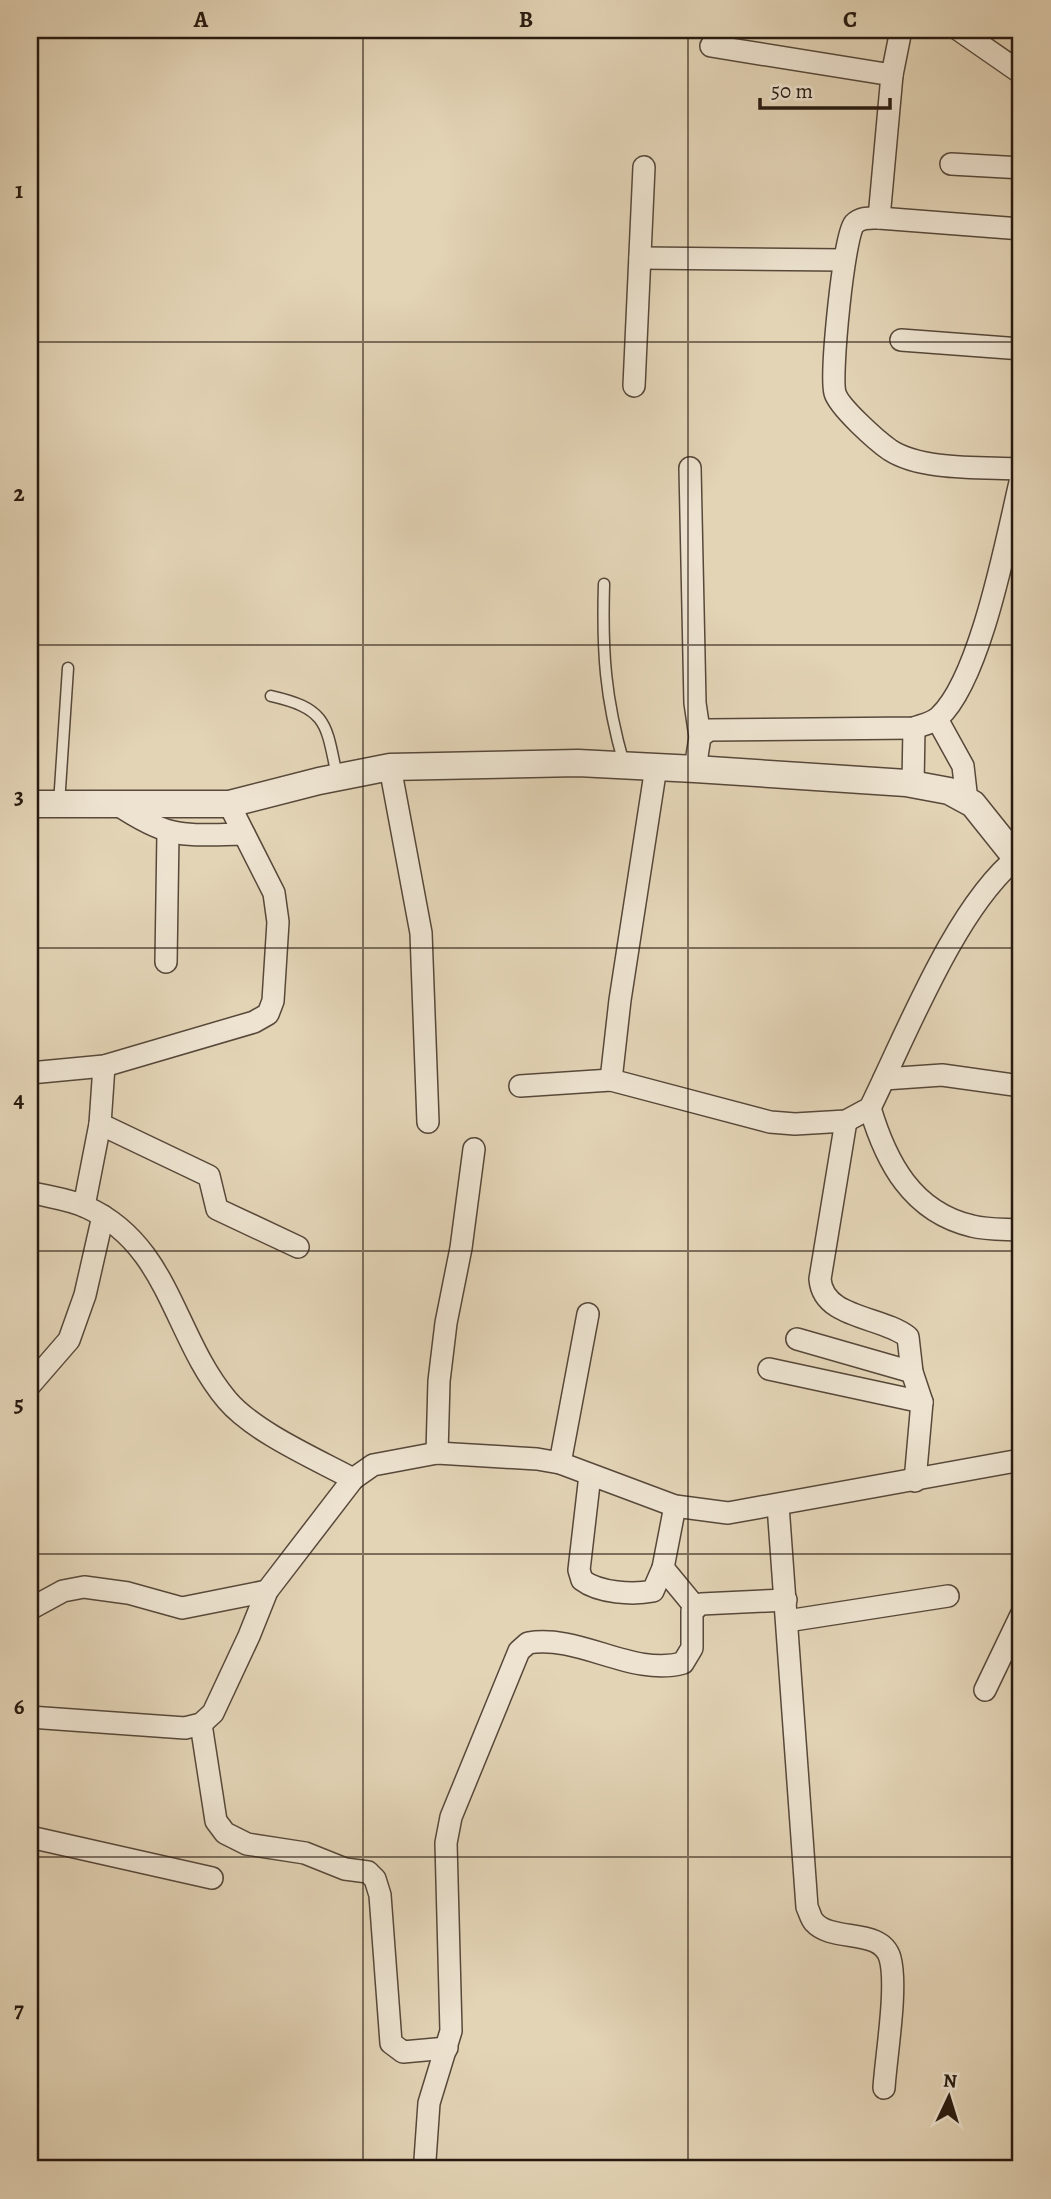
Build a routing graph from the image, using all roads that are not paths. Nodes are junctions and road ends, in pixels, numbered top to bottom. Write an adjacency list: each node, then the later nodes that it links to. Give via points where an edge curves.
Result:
1 (901, 30): 5 (street)
2 (959, 30): 4 (street)
3 (711, 46): 5 (street)
4 (1021, 72)
5 (892, 75): 9 (street)
6 (951, 164): 8 (street)
7 (644, 167): 11 (street)
8 (1021, 168)
9 (879, 218): 10 (street); 12 (street, via 855,223)
10 (1021, 229)
11 (640, 258): 12 (street); 15 (street)
12 (844, 260): 17 (street, via 834,380 839,402 889,450 905,457 922,463)
13 (901, 340): 14 (street)
14 (1021, 349)
15 (634, 386)
16 (690, 468): 24 (street)
17 (1021, 469)
18 (1021, 478): 22 (street, via 986,622 955,699)
19 (604, 584): 25 (lane, via 602,650 607,695)
20 (68, 668): 33 (lane)
21 (271, 696): 29 (lane, via 312,710 326,727)
22 (937, 719): 23 (street); 31 (street, via 964,766)
23 (914, 728): 24 (street, via 725,728 709,730); 30 (street)
24 (700, 737): 28 (street)
25 (625, 765): 26 (street); 27 (street)
26 (390, 767): 29 (street); 48 (street, via 421,933)
27 (656, 767): 28 (street); 43 (street)
28 (695, 769): 30 (street)
29 (337, 777): 34 (street)
30 (913, 784): 31 (street, via 949,791)
31 (967, 801): 38 (street)
32 (30, 804): 33 (street)
33 (59, 804): 35 (street)
34 (229, 804): 35 (street); 37 (street)
35 (118, 805): 36 (street)
36 (168, 833): 37 (street); 39 (street)
37 (244, 834): 40 (street, via 274,893 278,922 274,1001 268,1014)
38 (1020, 860): 42 (street, via 996,874 982,892)
39 (166, 962)
40 (104, 1066): 41 (street); 49 (street)
41 (30, 1073)
42 (884, 1079): 45 (street, via 942,1076); 46 (street)
43 (611, 1080): 44 (street); 47 (street, via 769,1122 821,1125)
44 (520, 1086)
45 (1021, 1086)
46 (870, 1108): 47 (street); 54 (street, via 891,1166 921,1199 972,1226)
47 (846, 1121): 59 (street, via 821,1291 826,1300 908,1337)
48 (428, 1122)
49 (100, 1124): 52 (street); 55 (street, via 209,1176 217,1209)
50 (474, 1149): 62 (street, via 439,1381)
51 (30, 1192): 52 (street)
52 (84, 1206): 53 (street)
53 (103, 1216): 60 (street, via 69,1340); 66 (street, via 138,1243 157,1271 200,1365 229,1403 274,1436)
54 (1021, 1230)
55 (298, 1247)
56 (587, 1314): 64 (street)
57 (797, 1339): 59 (street)
58 (769, 1369): 61 (street)
59 (912, 1372): 61 (street)
60 (30, 1385)
61 (922, 1402): 67 (street)
62 (437, 1453): 64 (street); 66 (street, via 373,1465)
63 (1021, 1460): 67 (street)
64 (560, 1463): 65 (street)
65 (590, 1475): 69 (street); 70 (street, via 579,1570 582,1580 598,1588 642,1594 653,1591)
66 (353, 1479): 71 (street)
67 (915, 1481): 68 (street)
68 (778, 1505): 69 (street, via 728,1513); 73 (street)
69 (675, 1506): 70 (street)
70 (663, 1568): 74 (street)
71 (267, 1591): 75 (street, via 182,1608 84,1587 63,1591); 80 (street, via 230,1679 213,1713)
72 (948, 1596): 77 (street)
73 (786, 1600): 74 (street, via 717,1601); 77 (street)
74 (696, 1608): 83 (street, via 691,1620 692,1648 683,1663 670,1667 560,1643 527,1643 519,1651 451,1817 446,1843 451,2031)
75 (30, 1609)
76 (1021, 1615): 78 (street)
77 (788, 1621): 84 (street, via 807,1907 814,1922 829,1931 881,1944 889,1955 892,1975)
78 (985, 1690)
79 (30, 1717): 80 (street, via 185,1728)
80 (201, 1724): 83 (street, via 216,1821 225,1833 247,1844 305,1853 345,1869 368,1872 380,1895 391,2043 403,2052)
81 (30, 1837): 82 (street)
82 (212, 1878)
83 (447, 2048): 85 (street, via 429,2103)
84 (884, 2088)
85 (425, 2160)

